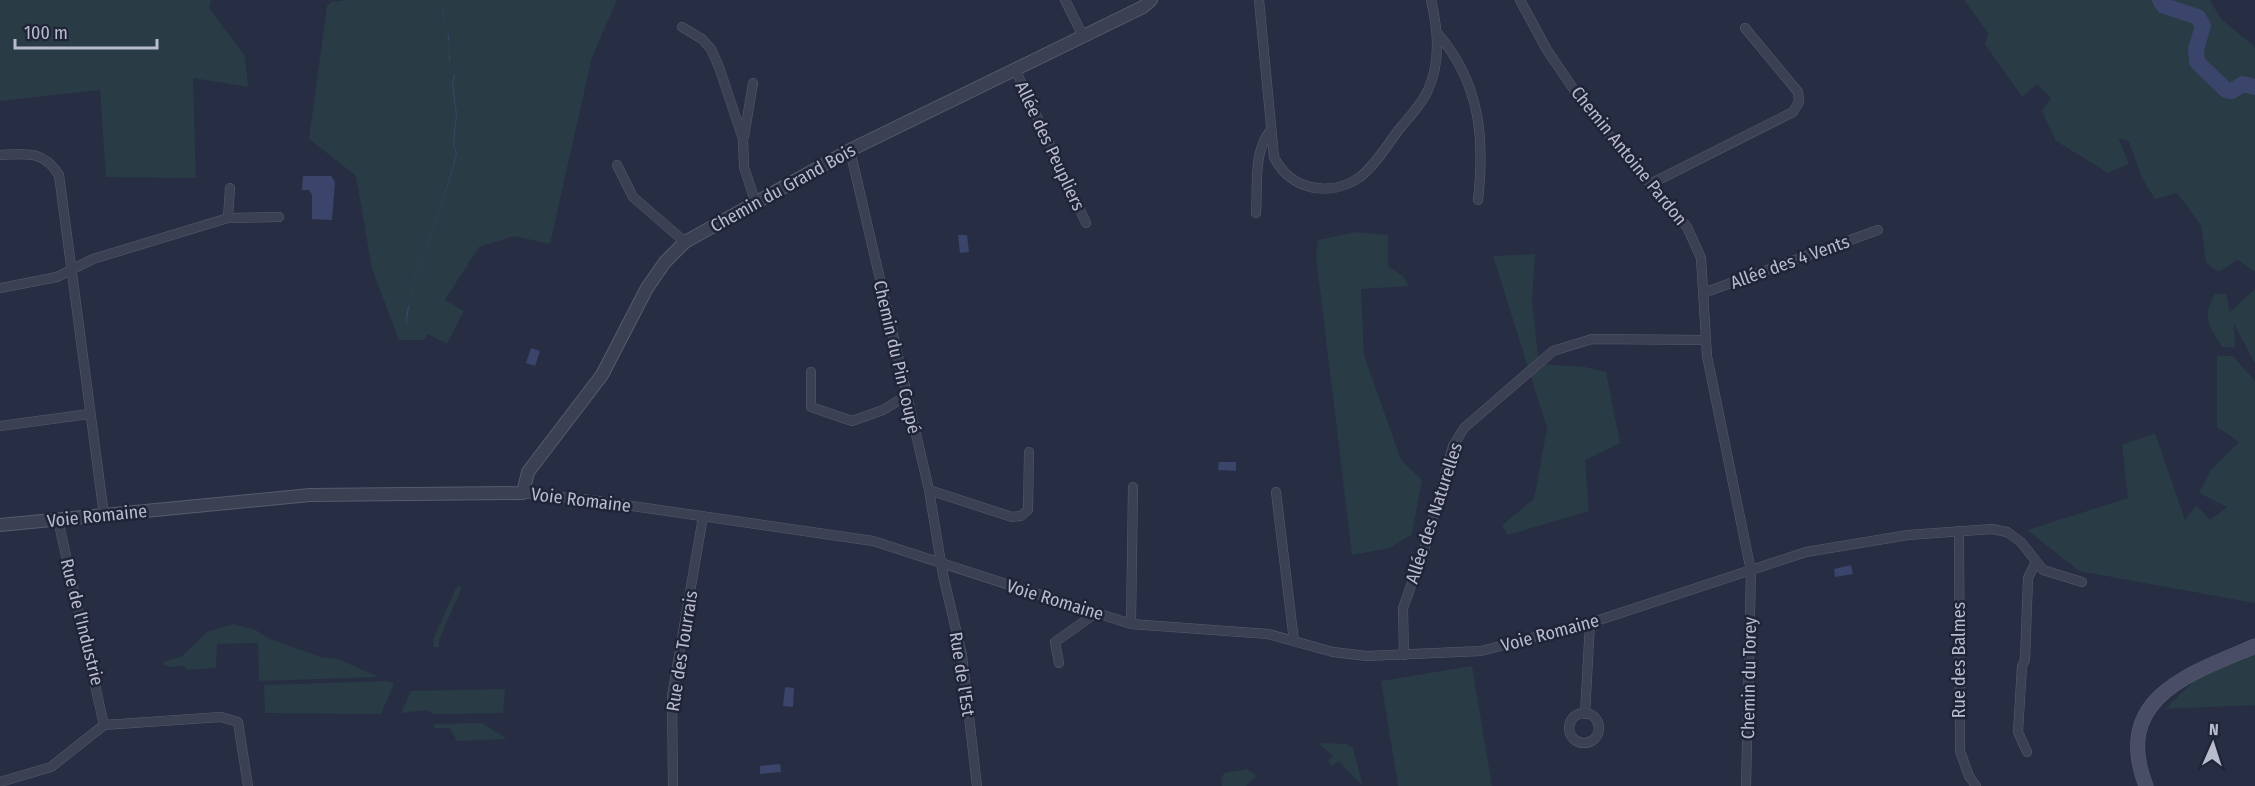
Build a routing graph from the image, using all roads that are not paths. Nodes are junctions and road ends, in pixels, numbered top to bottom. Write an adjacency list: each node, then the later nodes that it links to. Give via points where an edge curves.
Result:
1 (1065, 0): 9 (street)
2 (1151, 0): 9 (street, Chemin du Grand Bois)
3 (1259, 0): 12 (street)
4 (1431, 0): 8 (street)
5 (1520, 0): 17 (street, Chemin Antoine Pardon, via 1547,50 1587,109)
6 (682, 27): 13 (street, via 711,49)
7 (1745, 28): 17 (street, via 1798,92 1799,102 1793,112)
8 (1438, 34): 12 (street, via 1428,90 1370,167 1351,182 1319,189 1291,179 1280,170 1274,157); 19 (street, via 1462,66 1476,110 1482,153)
9 (1083, 36): 10 (street, Chemin du Grand Bois)
10 (1015, 69): 14 (street, Chemin du Grand Bois); 24 (street, Allée des Peupliers)
11 (753, 83): 13 (street)
12 (1270, 131): 21 (street, via 1260,152)
13 (743, 139): 20 (street, via 744,167)
14 (850, 150): 20 (street, Chemin du Grand Bois); 32 (street, Chemin du Pin Coupé)
15 (0, 155): 27 (street, via 32,153 51,162 59,176)
16 (617, 165): 26 (street, via 633,197)
17 (1650, 184): 29 (street, Chemin Antoine Pardon, via 1687,227 1701,258)
18 (230, 188): 23 (street)
19 (1478, 200)
20 (756, 204): 26 (street, Chemin du Grand Bois)
21 (1257, 213)
22 (279, 217): 23 (street)
23 (228, 218): 27 (street, via 93,259)
24 (1086, 223)
25 (1878, 230): 29 (street, Allée des 4 Vents)
26 (685, 242): 39 (street, Chemin du Grand Bois, via 647,288 602,375 528,472)
27 (70, 272): 28 (street); 33 (street)
28 (0, 288)
29 (1703, 293): 30 (street, Chemin Antoine Pardon)
30 (1706, 340): 47 (street, Chemin Antoine Pardon); 54 (street, Allée des Naturelles, via 1592,339 1553,351 1464,428 1453,446 1433,522 1403,608)
31 (811, 372): 32 (street, via 811,407 852,421 883,410)
32 (906, 396): 37 (street, Chemin du Pin Coupé)
33 (89, 414): 34 (street); 40 (street)
34 (0, 426)
35 (1029, 452): 37 (street, via 1028,510 1022,516 1012,517)
36 (1133, 487): 51 (street)
37 (929, 490): 46 (street, Chemin du Pin Coupé)
38 (1276, 492): 52 (street)
39 (523, 493): 40 (street, Voie Romaine, via 310,495); 41 (street, Voie Romaine)
40 (104, 515): 42 (street, Voie Romaine)
41 (703, 517): 46 (street, Voie Romaine, via 873,541); 61 (street, Rue des Tourrais, via 672,696)
42 (58, 520): 43 (street, Voie Romaine); 57 (street, Rue de l'Industrie)
43 (0, 525)
44 (1959, 531): 45 (street, Voie Romaine, via 2007,532); 47 (street, Voie Romaine, via 1850,543 1806,552); 64 (street, Rue des Balmes, via 1960,751)
45 (2036, 562): 48 (street, Voie Romaine, via 2043,570); 58 (street, via 2028,578 2018,732)
46 (941, 564): 49 (street, Voie Romaine); 62 (street, Rue de l'Est, via 962,655)
47 (1751, 571): 50 (street, Voie Romaine); 63 (street, Chemin du Torey)
48 (2082, 582)
49 (1096, 613): 51 (street, Voie Romaine); 55 (street, via 1055,642)
50 (1590, 623): 54 (street, Voie Romaine, via 1481,651); 56 (street)
51 (1131, 624): 52 (street, Voie Romaine, via 1268,634)
52 (1294, 641): 54 (street, Voie Romaine, via 1345,654)
53 (2255, 646): 65 (main road, via 2186,675 2159,695 2139,740)
54 (1404, 655)
55 (1059, 663)
56 (1585, 714)
57 (104, 725): 59 (street, via 51,767); 60 (street, via 221,717 238,722)
58 (2027, 752)
59 (0, 782)
60 (248, 786)
61 (673, 786)
62 (977, 786)
63 (1746, 786)
64 (1976, 786)
65 (2146, 786)

